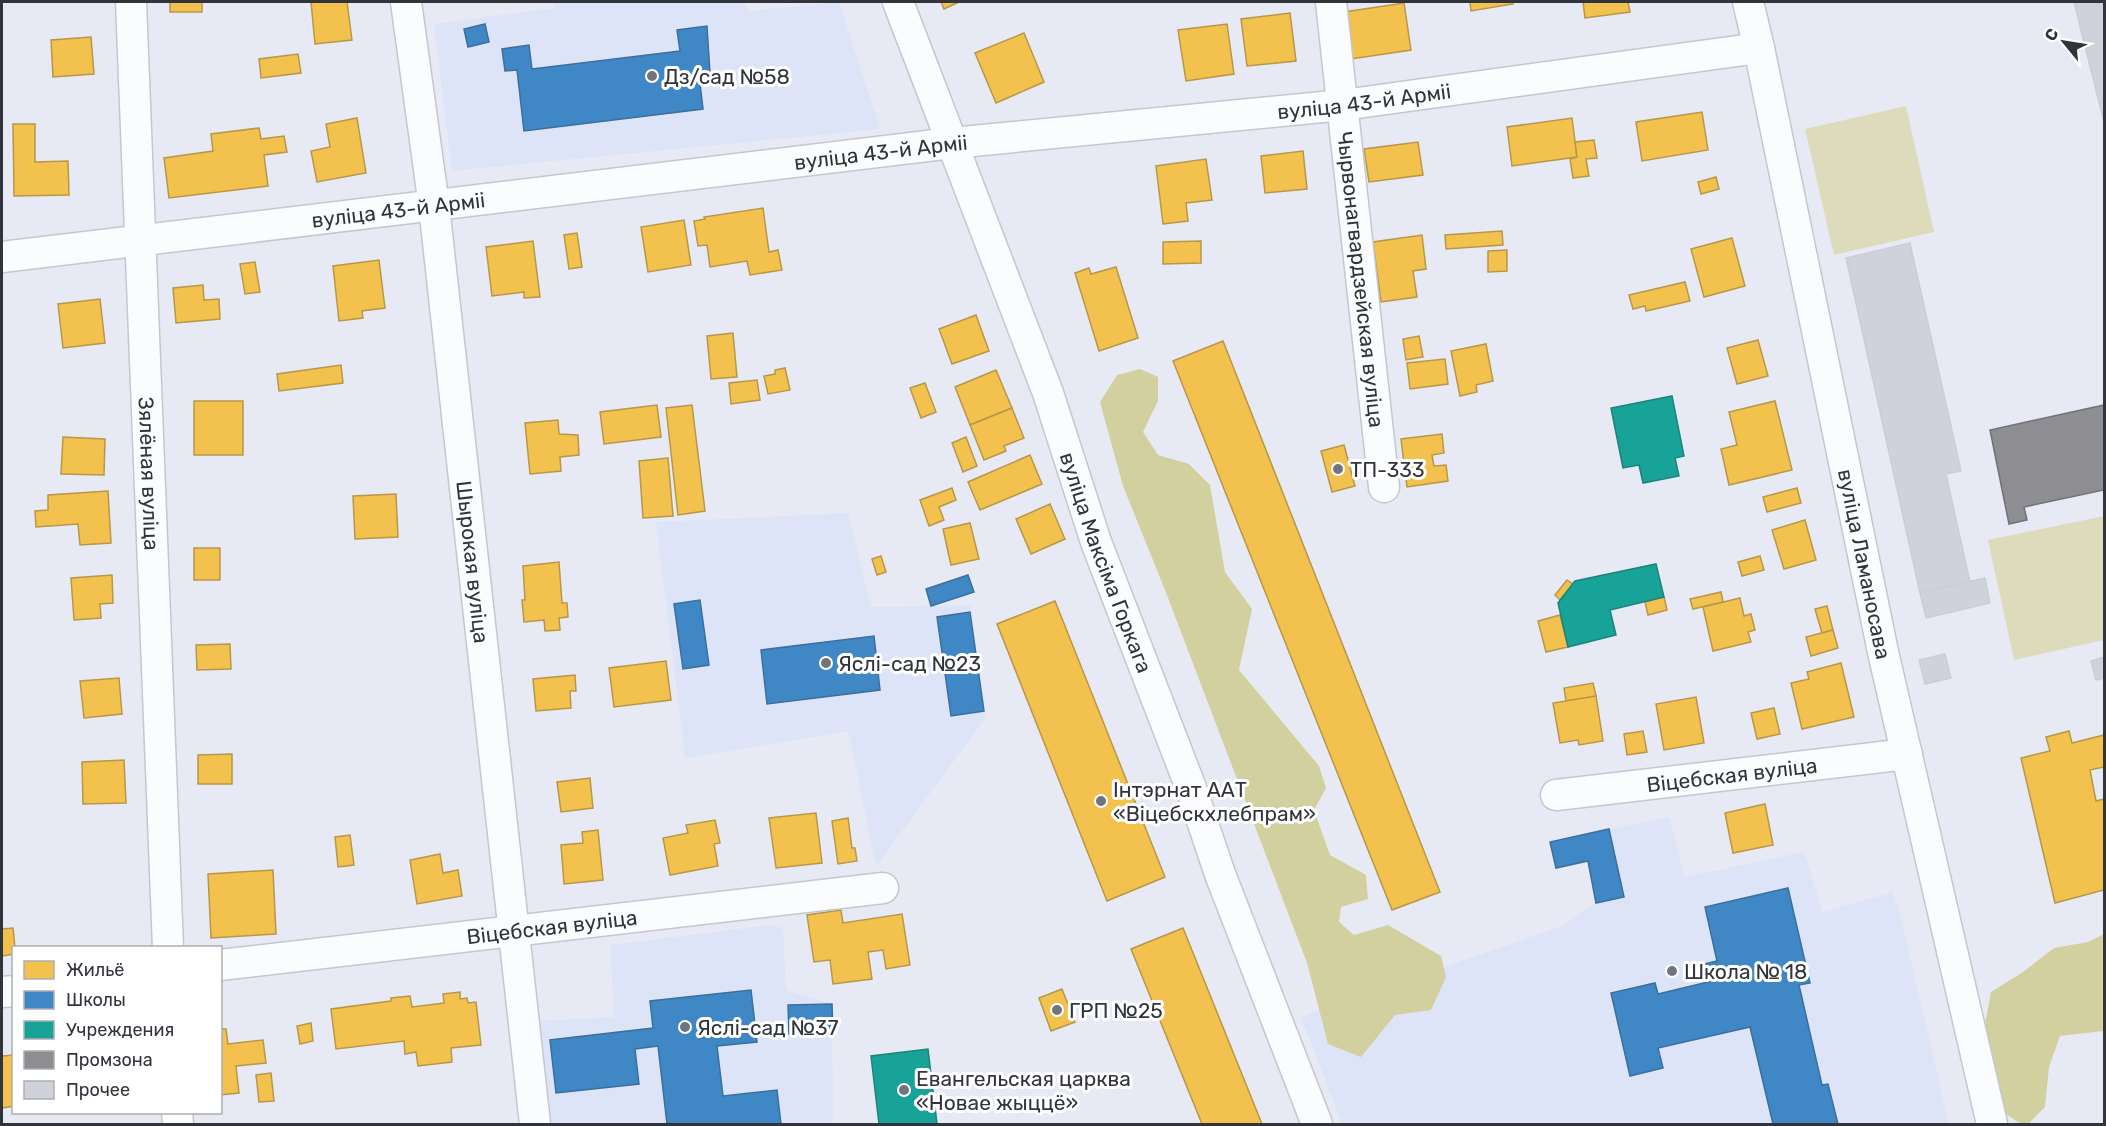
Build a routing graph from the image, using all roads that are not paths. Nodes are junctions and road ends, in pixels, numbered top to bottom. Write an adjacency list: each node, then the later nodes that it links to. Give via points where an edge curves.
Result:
1 (131, 2): 10 (street, Зялёная вуліца)
2 (406, 2): 9 (street, Шырокая вуліца)
3 (898, 2): 8 (street, вуліца Максіма Горкага)
4 (1331, 2): 7 (street, Чырвонагвардзейская вуліца)
5 (1748, 2): 6 (street, вуліца Ламаносава)
6 (1759, 48): 7 (street, вуліца 43-й Арміі); 13 (street, вуліца Ламаносава)
7 (1343, 105): 8 (street, вуліца 43-й Арміі); 12 (street, Чырвонагвардзейская вуліца)
8 (952, 143): 9 (street, вуліца 43-й Арміі); 20 (street, вуліца Максіма Горкага, via 1048,393 1099,549)
9 (434, 206): 10 (street, вуліца 43-й Арміі); 16 (street, Шырокая вуліца)
10 (140, 240): 11 (street, вуліца 43-й Арміі); 17 (street, Зялёная вуліца)
11 (2, 257)
12 (1384, 487)
13 (1907, 754): 14 (street, Віцебская вуліца); 21 (street, вуліца Ламаносава)
14 (1556, 795)
15 (883, 888): 16 (street, Віцебская вуліца)
16 (515, 931): 18 (street, Віцебская вуліца); 19 (street, Шырокая вуліца)
17 (168, 946)
18 (222, 965)
19 (535, 1125)
20 (1317, 1125)
21 (1992, 1125)

